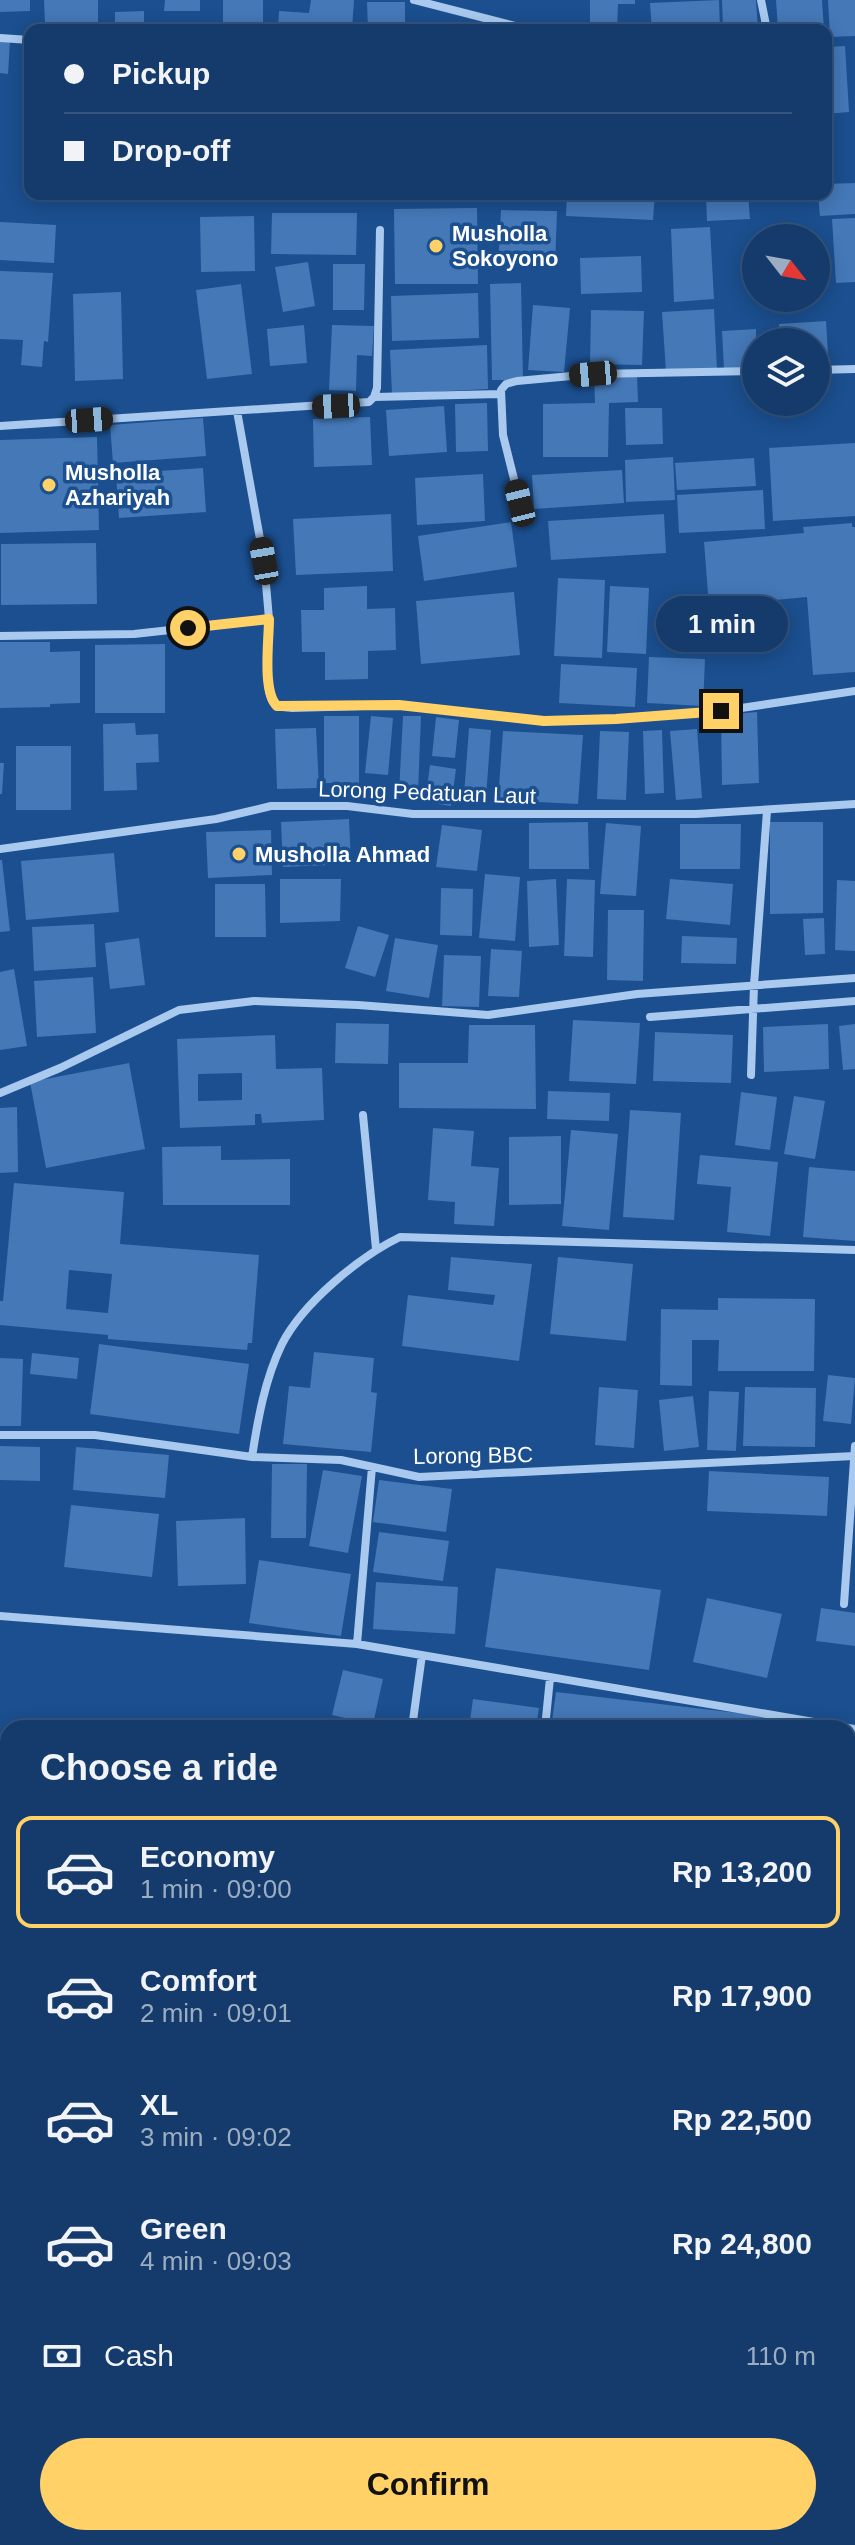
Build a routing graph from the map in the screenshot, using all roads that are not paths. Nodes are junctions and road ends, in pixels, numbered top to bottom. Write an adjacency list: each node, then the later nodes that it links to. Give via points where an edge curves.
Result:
1 (414, 0): 3 (street)
2 (761, 0): 4 (street)
3 (508, 24)
4 (766, 24)
5 (0, 38): 6 (street)
6 (24, 40)
7 (380, 230): 12 (street)
8 (855, 369): 9 (street)
9 (830, 370)
10 (742, 371): 11 (street, via 532,379 506,384)
11 (501, 394): 12 (street); 15 (street, via 503,435)
12 (374, 397): 13 (street, via 364,404)
13 (237, 411): 14 (street); 16 (street)
14 (0, 426)
15 (520, 503)
16 (269, 619): 17 (street, via 134,634); 18 (street, via 268,688 277,706 399,705 544,721 587,720 688,715)
17 (0, 636)
18 (855, 691)
19 (855, 804): 20 (street, Lorong Pedatuan Laut)
20 (767, 811): 21 (street, Lorong Pedatuan Laut, via 413,814 347,806 271,806 216,819); 23 (street)
21 (0, 849)
22 (855, 978): 23 (street)
23 (754, 985): 25 (street); 28 (street, via 637,994 488,1015 254,1001 179,1010)
24 (855, 1001): 25 (street)
25 (754, 1009): 26 (street); 27 (street)
26 (650, 1017)
27 (751, 1075)
28 (0, 1093)
29 (363, 1115): 30 (street)
30 (376, 1249): 31 (street, via 400,1237); 35 (street, via 322,1291 284,1341 258,1412)
31 (855, 1250)
32 (0, 1435): 35 (street, Lorong BBC, via 95,1435)
33 (855, 1446): 34 (street)
34 (854, 1456): 36 (street, Lorong BBC, via 419,1477); 37 (street)
35 (252, 1457): 36 (street, Lorong BBC, via 341,1460)
36 (372, 1467): 39 (street)
37 (844, 1604)
38 (0, 1616): 39 (street)
39 (357, 1644): 40 (street)
40 (422, 1655): 41 (street); 42 (street)
41 (550, 1678): 43 (street); 44 (street)
42 (413, 1720)
43 (546, 1720)
44 (801, 1720)

